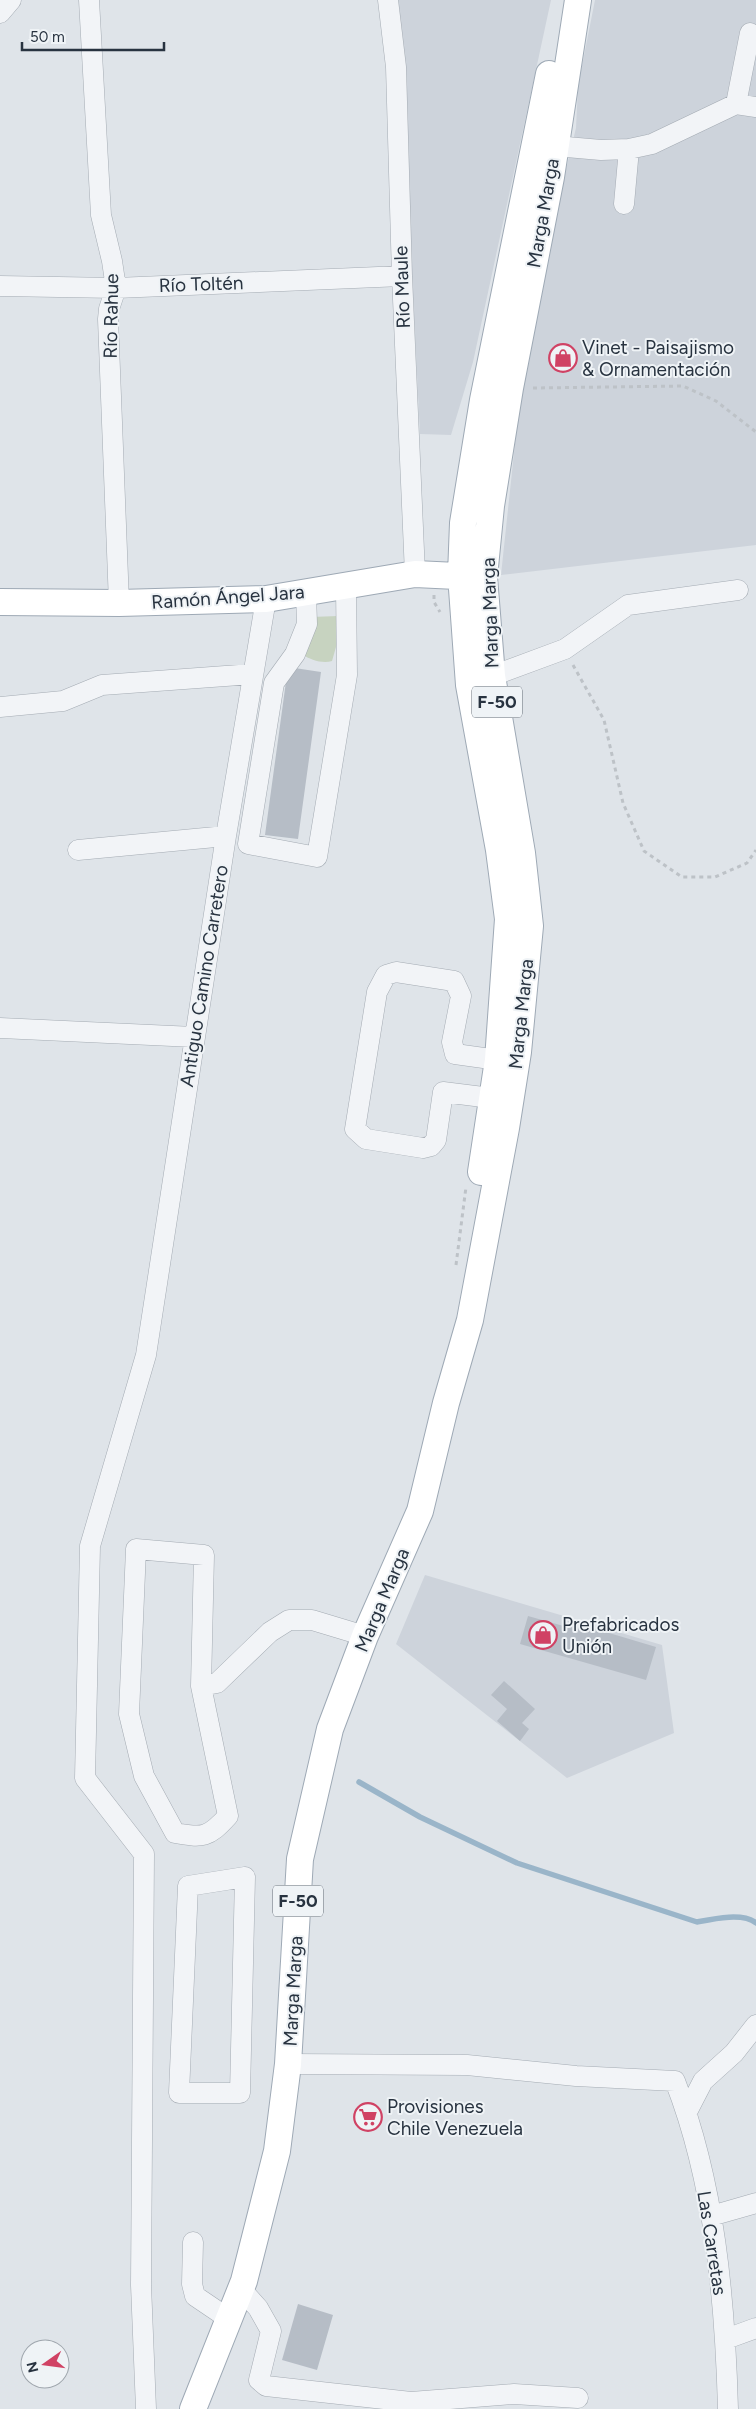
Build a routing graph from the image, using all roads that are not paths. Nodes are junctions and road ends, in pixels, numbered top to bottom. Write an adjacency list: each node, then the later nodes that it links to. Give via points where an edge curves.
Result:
1 (11, 0): 6 (street)
2 (89, 0): 14 (street, Río Rahue, via 101,215)
3 (388, 0): 12 (street, Río Maule, via 396,67)
4 (564, 0): 16 (main road, Marga Marga / F-50, via 483,400 463,523)
5 (578, 0): 9 (main road, Marga Marga / F-50)
6 (0, 13)
7 (750, 33): 8 (street)
8 (746, 105): 10 (street, via 652,144)
9 (555, 146): 10 (street, via 608,151); 16 (main road, Marga Marga / F-50, via 491,506)
10 (629, 149): 11 (street)
11 (624, 204)
12 (402, 276): 14 (street, Río Toltén); 15 (street, Río Maule)
13 (0, 286): 14 (street, Río Toltén)
14 (116, 288): 22 (street, Río Rahue, via 108,319)
15 (424, 574): 16 (main road, Ramón Ángel Jara); 17 (main road, Ramón Ángel Jara)
16 (472, 576): 24 (main road, Marga Marga / F-50); 30 (main road, Marga Marga / F-50, via 470,685 508,919)
17 (346, 586): 19 (main road, Ramón Ángel Jara); 19 (street, via 347,675 316,857 248,844 274,682 294,654 307,624)
18 (738, 590): 24 (street, via 628,605 565,649)
19 (306, 593): 20 (main road, Ramón Ángel Jara)
20 (266, 599): 22 (main road, Ramón Ángel Jara); 23 (street, Antiguo Camino Carretero)
21 (0, 602): 22 (main road, Ramón Ángel Jara)
22 (119, 603)
23 (253, 674): 25 (street, via 102,685 63,701); 26 (street, Antiguo Camino Carretero)
24 (492, 676): 32 (main road, Marga Marga / F-50, via 522,853 530,926 518,1052 506,1128 470,1320)
25 (0, 707)
26 (226, 836): 27 (street); 29 (street, Antiguo Camino Carretero)
27 (78, 850)
28 (0, 1028): 29 (street)
29 (194, 1037): 47 (street, Antiguo Camino Carretero, via 146,1355 90,1546 85,1778 144,1854 140,2285)
30 (498, 1060): 31 (main road, Marga Marga / F-50); 31 (street, via 455,1054 452,1042 460,996 454,981 396,972 386,975 377,992 355,1129 366,1139 422,1148 431,1146 436,1140 443,1092)
31 (491, 1098): 32 (main road, Marga Marga / F-50)
32 (446, 1403): 33 (main road, Marga Marga / F-50, via 420,1511)
33 (365, 1636): 34 (street, via 312,1620 289,1620 270,1632 217,1683); 37 (main road, Marga Marga / F-50, via 330,1729 300,1859)
34 (201, 1686): 34 (street, via 204,1555 136,1549 129,1714 144,1776 175,1833 198,1837 215,1830 228,1816)
35 (245, 1877): 35 (street, via 188,1886 179,2093 240,2093)
36 (756, 2025): 38 (street, via 734,2053 703,2082)
37 (288, 2064): 38 (street, Las Carretas, via 467,2065 576,2076 675,2081); 42 (main road, Marga Marga / F-50, via 277,2150)
38 (687, 2112): 40 (street, Las Carretas)
39 (756, 2203): 40 (street)
40 (711, 2216): 45 (street, Las Carretas)
41 (192, 2242): 43 (street, via 195,2296)
42 (241, 2289): 43 (main road, Marga Marga / F-50); 46 (street, via 258,2308 270,2331 259,2380 266,2386 411,2402 514,2394)
43 (229, 2319): 48 (main road, Marga Marga / F-50)
44 (756, 2328): 45 (street)
45 (726, 2339): 49 (street, Las Carretas)
46 (578, 2398)
47 (146, 2409)
48 (193, 2409)
49 (728, 2409)

